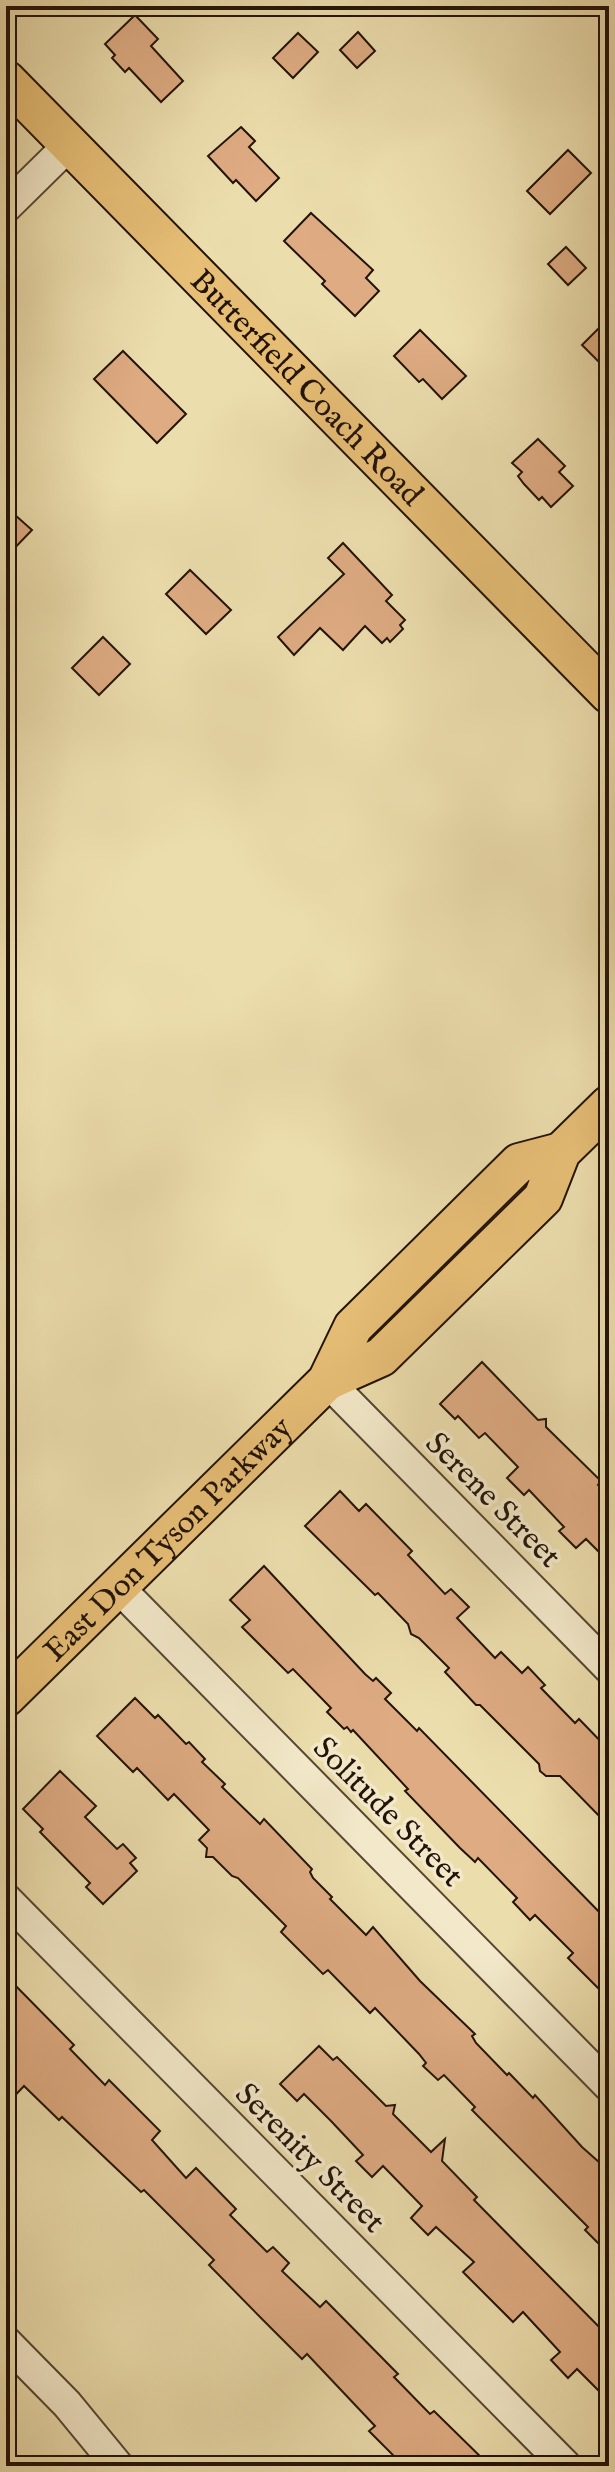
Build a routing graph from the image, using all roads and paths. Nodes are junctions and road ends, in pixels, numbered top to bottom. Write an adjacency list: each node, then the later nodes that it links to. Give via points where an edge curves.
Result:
1 (6, 80): 2 (main road, Butterfield Coach Road)
2 (70, 144): 3 (street); 4 (main road, Butterfield Coach Road)
3 (6, 207)
4 (609, 694)
5 (609, 1105): 6 (main road, East Don Tyson Parkway, via 561,1152 543,1198 522,1220 381,1357)
6 (327, 1381): 7 (main road, East Don Tyson Parkway); 8 (street, Serene Street)
7 (118, 1587): 9 (main road, East Don Tyson Parkway); 11 (street, Solitude Street)
8 (609, 1668)
9 (6, 1697)
10 (6, 1899): 14 (street, Serenity Street)
11 (609, 2086)
12 (6, 2342): 13 (street)
13 (118, 2466)
14 (566, 2466)

